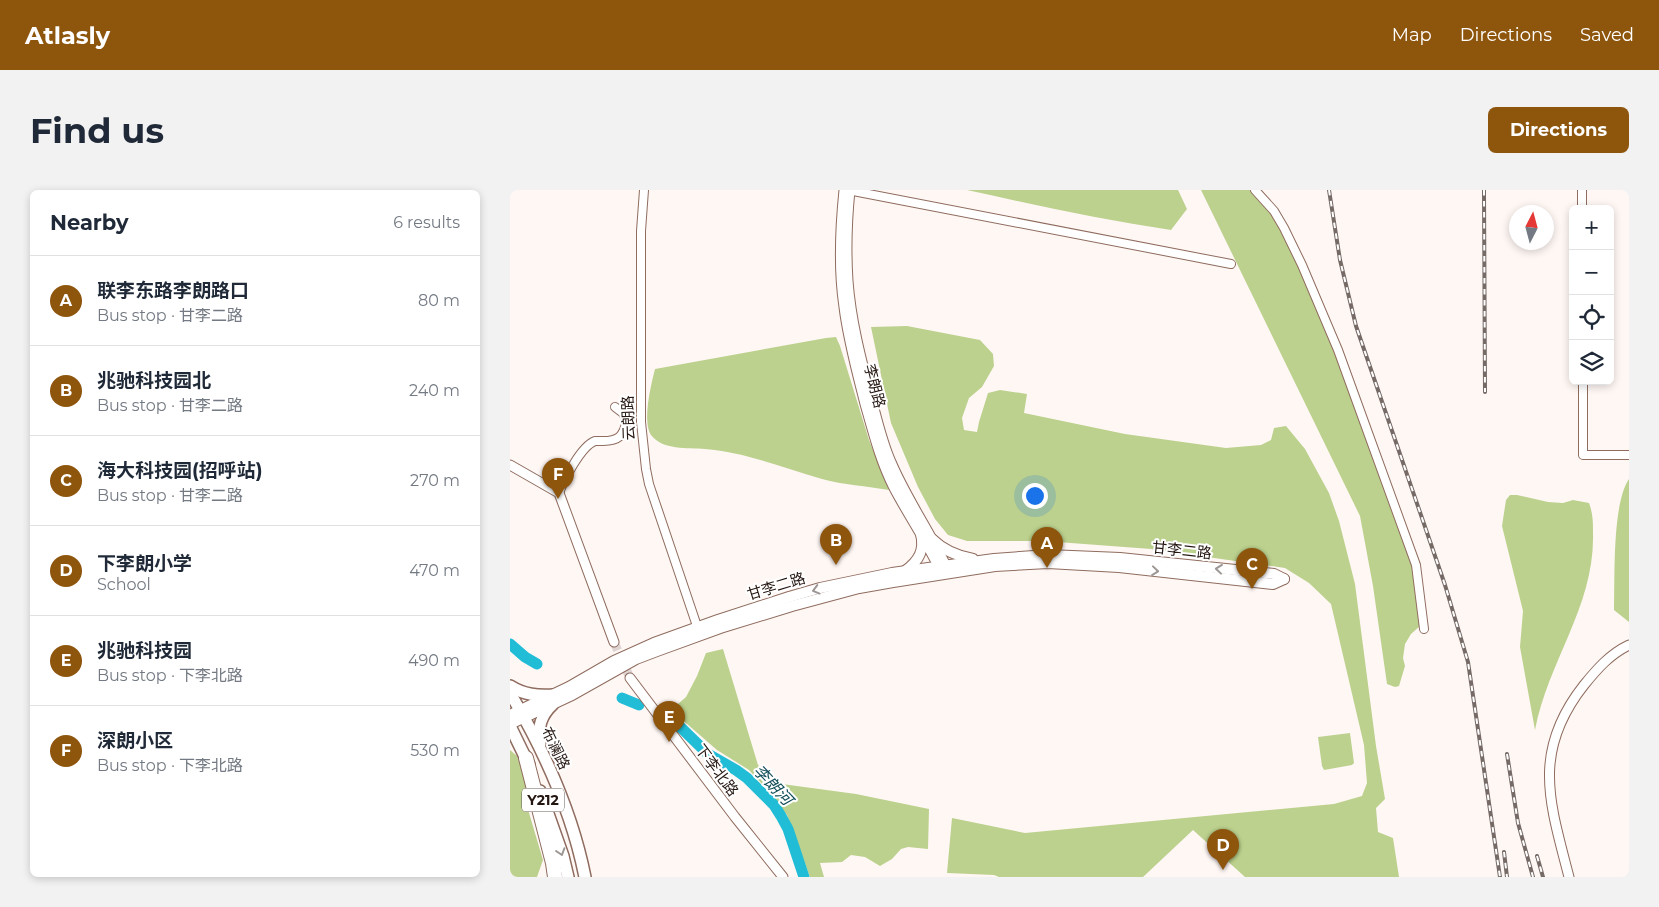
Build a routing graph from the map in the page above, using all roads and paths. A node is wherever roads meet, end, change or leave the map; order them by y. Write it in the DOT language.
graph roads {
  1 [pos="644,190"];
  2 [pos="844,190"];
  3 [pos="850,190"];
  4 [pos="1255,190"];
  5 [pos="1582,190"];
  6 [pos="1582,205"];
  7 [pos="1231,264"];
  8 [pos="1583,385"];
  9 [pos="615,407"];
  10 [pos="1629,454"];
  11 [pos="510,465"];
  12 [pos="559,493"];
  13 [pos="921,534"];
  14 [pos="932,539"];
  15 [pos="984,560"];
  16 [pos="943,569"];
  17 [pos="905,571"];
  18 [pos="1424,629"];
  19 [pos="699,632"];
  20 [pos="614,642"];
  21 [pos="1629,645"];
  22 [pos="630,678"];
  23 [pos="510,686"];
  24 [pos="510,693"];
  25 [pos="554,699"];
  26 [pos="518,714"];
  27 [pos="510,725"];
  28 [pos="510,746"];
  29 [pos="541,750"];
  30 [pos="526,758"];
  31 [pos="555,877"];
  32 [pos="568,877"];
  33 [pos="585,877"];
  34 [pos="782,877"];
  35 [pos="1569,877"];
  1 -- 19 [label="street, 云朗路"];
  2 -- 13 [label="street, 李朗路"];
  3 -- 7 [label="street"];
  3 -- 14 [label="street, 李朗路"];
  4 -- 18 [label="street"];
  5 -- 6 [label="street"];
  8 -- 10 [label="street"];
  9 -- 12 [label="street"];
  11 -- 12 [label="street"];
  12 -- 20 [label="street"];
  13 -- 16 [label="street, 李朗路"];
  13 -- 17 [label="main road"];
  14 -- 15 [label="main road"];
  14 -- 16 [label="street, 李朗路"];
  15 -- 16 [label="main road, 甘李二路"];
  16 -- 15 [label="main road, 甘李二路, one-way"];
  16 -- 17 [label="main road, 甘李二路"];
  16 -- 19 [label="main road, 甘李二路"];
  17 -- 19 [label="main road, 甘李二路, one-way"];
  19 -- 25 [label="main road, 甘李二路"];
  21 -- 35 [label="street"];
  22 -- 34 [label="street, 下李北路"];
  23 -- 25 [label="main road"];
  24 -- 26 [label="main road, 布澜路 / Y212"];
  25 -- 26 [label="main road, 甘李二路"];
  25 -- 29 [label="main road"];
  26 -- 27 [label="main road, 甘李二路"];
  26 -- 29 [label="main road, 布澜路 / Y212"];
  27 -- 30 [label="main road, 布澜路 / Y212"];
  28 -- 30 [label="main road"];
  29 -- 33 [label="main road, 布澜路 / Y212"];
  30 -- 31 [label="highway"];
  30 -- 32 [label="main road, 布澜路 / Y212, one-way"];
}
